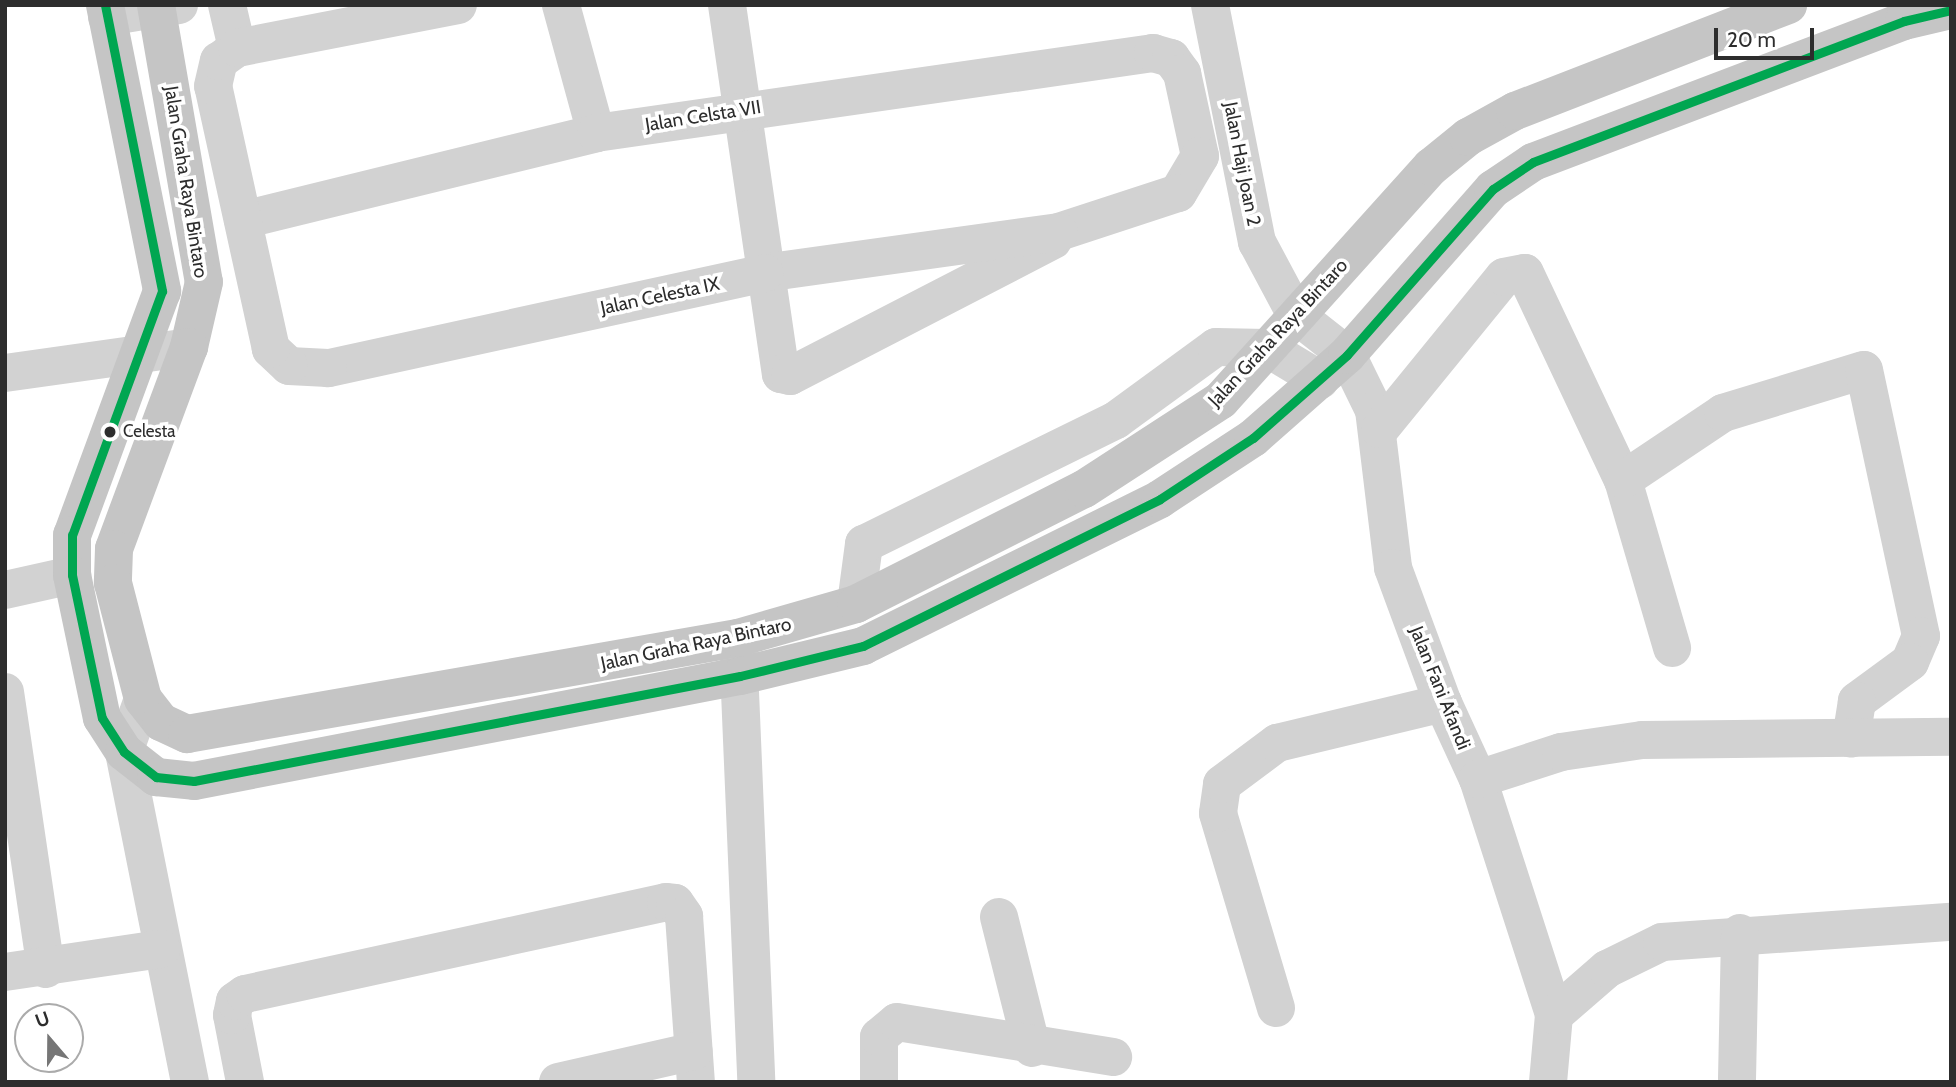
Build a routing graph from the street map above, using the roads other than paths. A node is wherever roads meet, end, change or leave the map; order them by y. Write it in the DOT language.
graph roads {
  1 [pos="227,5"];
  2 [pos="458,5"];
  3 [pos="561,5"];
  4 [pos="727,5"];
  5 [pos="1210,5"];
  6 [pos="1787,5"];
  7 [pos="164,6"];
  8 [pos="1951,10"];
  9 [pos="106,11"];
  10 [pos="324,20"];
  11 [pos="237,48"];
  12 [pos="741,109"];
  13 [pos="596,133"];
  14 [pos="1189,180"];
  15 [pos="243,220"];
  16 [pos="1059,232"];
  17 [pos="765,274"];
  18 [pos="1296,315"];
  19 [pos="189,347"];
  20 [pos="1267,348"];
  21 [pos="142,354"];
  22 [pos="1333,368"];
  23 [pos="5,373"];
  24 [pos="1380,429"];
  25 [pos="1623,480"];
  26 [pos="72,575"];
  27 [pos="5,590"];
  28 [pos="856,604"];
  29 [pos="738,638"];
  30 [pos="1672,649"];
  31 [pos="740,676"];
  32 [pos="5,692"];
  33 [pos="143,699"];
  34 [pos="1443,703"];
  35 [pos="1951,737"];
  36 [pos="1852,738"];
  37 [pos="124,752"];
  38 [pos="1478,779"];
  39 [pos="999,917"];
  40 [pos="1951,922"];
  41 [pos="1740,933"];
  42 [pos="161,949"];
  43 [pos="46,969"];
  44 [pos="5,972"];
  45 [pos="1276,1008"];
  46 [pos="1554,1015"];
  47 [pos="1032,1048"];
  48 [pos="1113,1057"];
  49 [pos="695,1066"];
  50 [pos="1737,1079"];
  51 [pos="190,1082"];
  52 [pos="246,1082"];
  53 [pos="558,1082"];
  54 [pos="756,1082"];
  55 [pos="879,1082"];
  56 [pos="1548,1082"];
  1 -- 11 [label="street"];
  2 -- 10 [label="street"];
  3 -- 13 [label="street"];
  4 -- 12 [label="street"];
  5 -- 18 [label="street, Jalan Haji Joan 2"];
  6 -- 18 [label="main road, Jalan Graha Raya Bintaro"];
  7 -- 9 [label="street"];
  7 -- 19 [label="main road, Jalan Graha Raya Bintaro"];
  8 -- 22 [label="main road, Jalan Graha Raya Bintaro"];
  9 -- 21 [label="main road, Jalan Graha Raya Bintaro"];
  10 -- 11 [label="street"];
  11 -- 15 [label="street"];
  12 -- 13 [label="street, Jalan Celsta VII"];
  12 -- 14 [label="street, Jalan Celsta VII"];
  12 -- 17 [label="street"];
  13 -- 15 [label="street, Jalan Celsta VII"];
  14 -- 16 [label="street, Jalan Celesta IX"];
  15 -- 17 [label="street, Jalan Celesta IX"];
  16 -- 17 [label="street, Jalan Celesta IX"];
  16 -- 17 [label="street, Jalan Celesta IX"];
  18 -- 20 [label="main road, Jalan Graha Raya Bintaro"];
  18 -- 22 [label="street, Jalan Fani Afandi"];
  19 -- 21 [label="street"];
  19 -- 33 [label="main road, Jalan Graha Raya Bintaro"];
  20 -- 22 [label="street"];
  20 -- 28 [label="main road, Jalan Graha Raya Bintaro"];
  20 -- 28 [label="street"];
  21 -- 23 [label="street"];
  21 -- 26 [label="main road, Jalan Graha Raya Bintaro"];
  22 -- 24 [label="street, Jalan Fani Afandi"];
  22 -- 31 [label="main road, Jalan Graha Raya Bintaro"];
  24 -- 25 [label="street"];
  24 -- 34 [label="street, Jalan Fani Afandi"];
  25 -- 30 [label="street"];
  25 -- 36 [label="street"];
  26 -- 27 [label="street"];
  26 -- 37 [label="main road, Jalan Graha Raya Bintaro"];
  28 -- 29 [label="main road, Jalan Graha Raya Bintaro"];
  29 -- 31 [label="street"];
  29 -- 33 [label="main road, Jalan Graha Raya Bintaro"];
  31 -- 37 [label="main road, Jalan Graha Raya Bintaro"];
  31 -- 54 [label="street"];
  32 -- 43 [label="street"];
  33 -- 37 [label="street"];
  34 -- 38 [label="street, Jalan Fani Afandi"];
  34 -- 45 [label="street"];
  35 -- 36 [label="street"];
  36 -- 38 [label="street"];
  37 -- 42 [label="street"];
  38 -- 46 [label="street, Jalan Fani Afandi"];
  39 -- 47 [label="street"];
  40 -- 41 [label="street"];
  41 -- 46 [label="street"];
  41 -- 50 [label="street"];
  42 -- 43 [label="street"];
  42 -- 51 [label="street"];
  43 -- 44 [label="street"];
  46 -- 56 [label="street, Jalan Fani Afandi"];
  47 -- 48 [label="street"];
  47 -- 55 [label="street"];
  49 -- 52 [label="street"];
  49 -- 53 [label="street"];
}
